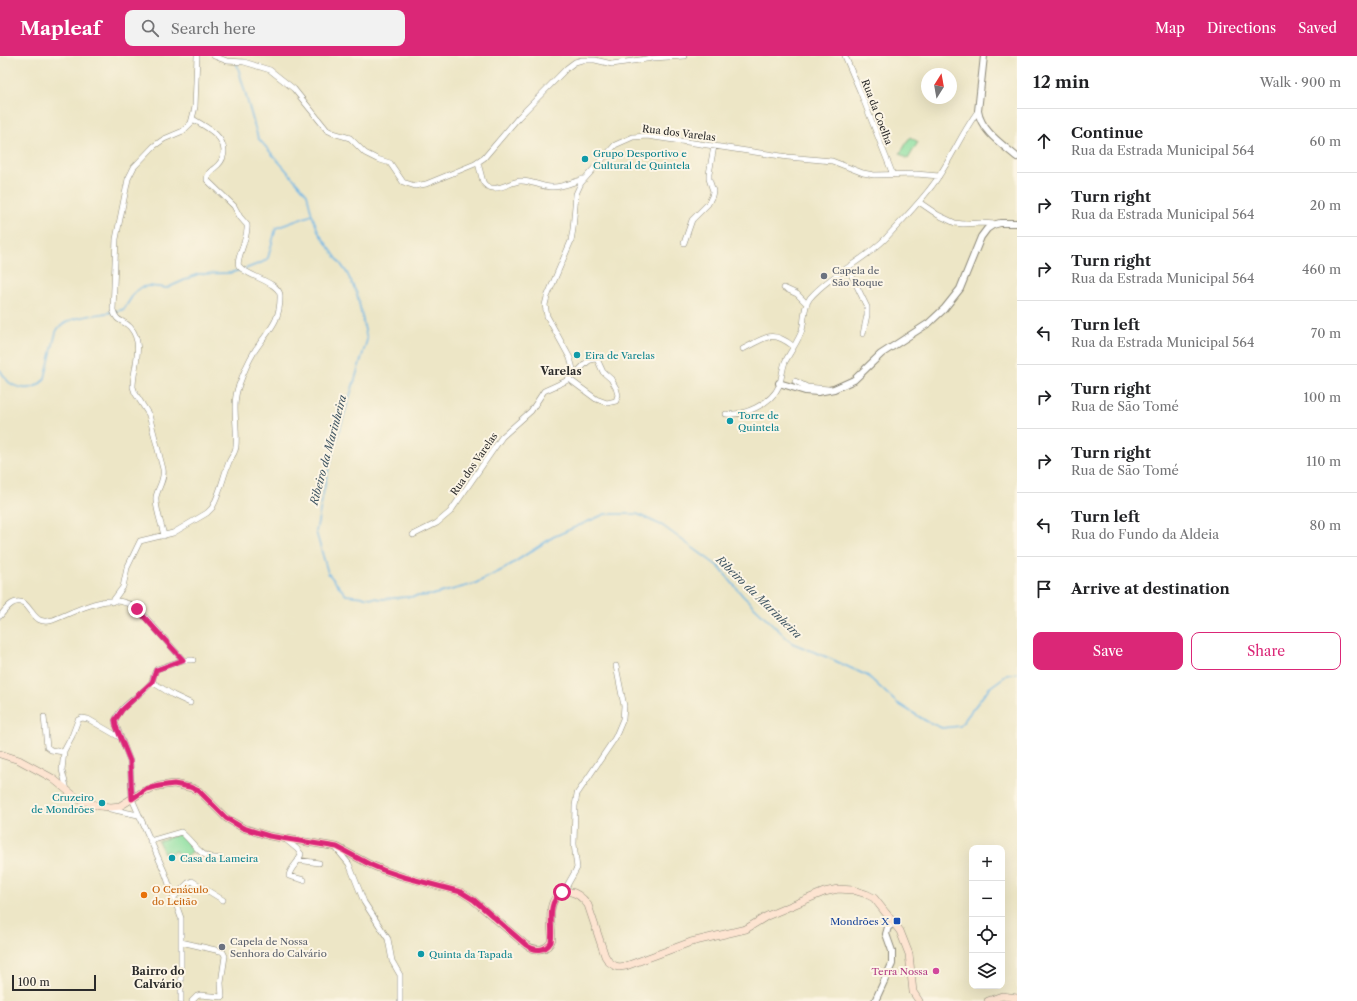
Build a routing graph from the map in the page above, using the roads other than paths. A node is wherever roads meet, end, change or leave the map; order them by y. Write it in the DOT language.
graph roads {
  1 [pos="197,56"];
  2 [pos="214,56"];
  3 [pos="684,56"];
  4 [pos="844,56"];
  5 [pos="984,56"];
  6 [pos="978,111"];
  7 [pos="193,119"];
  8 [pos="714,146"];
  9 [pos="1017,158"];
  10 [pos="478,163"];
  11 [pos="893,175"];
  12 [pos="939,176"];
  13 [pos="584,179"];
  14 [pos="919,202"];
  15 [pos="1017,223"];
  16 [pos="997,224"];
  17 [pos="684,243"];
  18 [pos="848,268"];
  19 [pos="784,288"];
  20 [pos="807,304"];
  21 [pos="863,334"];
  22 [pos="794,346"];
  23 [pos="743,349"];
  24 [pos="573,371"];
  25 [pos="569,379"];
  26 [pos="795,381"];
  27 [pos="779,383"];
  28 [pos="838,388"];
  29 [pos="726,414"];
  30 [pos="413,535"];
  31 [pos="164,536"];
  32 [pos="112,602"];
  33 [pos="0,616"];
  34 [pos="183,660"];
  35 [pos="193,660"];
  36 [pos="616,666"];
  37 [pos="152,682"];
  38 [pos="190,703"];
  39 [pos="44,717"];
  40 [pos="121,738"];
  41 [pos="63,752"];
  42 [pos="0,754"];
  43 [pos="68,791"];
  44 [pos="132,799"];
  45 [pos="99,806"];
  46 [pos="138,815"];
  47 [pos="282,838"];
  48 [pos="150,841"];
  49 [pos="335,846"];
  50 [pos="300,852"];
  51 [pos="221,858"];
  52 [pos="298,860"];
  53 [pos="310,862"];
  54 [pos="319,863"];
  55 [pos="304,880"];
  56 [pos="565,891"];
  57 [pos="174,897"];
  58 [pos="223,900"];
  59 [pos="895,923"];
  60 [pos="181,942"];
  61 [pos="1017,998"];
  62 [pos="181,1001"];
  63 [pos="192,1001"];
  64 [pos="400,1001"];
  65 [pos="875,1001"];
  66 [pos="919,1001"];
  67 [pos="988,1001"];
  1 -- 7 [label="street"];
  2 -- 10 [label="street"];
  3 -- 10 [label="street"];
  4 -- 11 [label="street, Rua da Coelha"];
  5 -- 6 [label="street"];
  6 -- 9 [label="street"];
  6 -- 12 [label="street"];
  7 -- 31 [label="street"];
  7 -- 31 [label="street"];
  8 -- 11 [label="street, Rua dos Varelas"];
  8 -- 13 [label="street, Rua dos Varelas"];
  8 -- 17 [label="street"];
  10 -- 13 [label="street"];
  11 -- 12 [label="street, Rua dos Varelas"];
  12 -- 14 [label="street"];
  13 -- 24 [label="street, Rua dos Varelas"];
  14 -- 16 [label="street"];
  14 -- 18 [label="street"];
  15 -- 16 [label="street"];
  16 -- 28 [label="street"];
  18 -- 20 [label="street"];
  18 -- 21 [label="street"];
  19 -- 20 [label="street"];
  20 -- 22 [label="street"];
  22 -- 23 [label="street"];
  22 -- 27 [label="street"];
  24 -- 25 [label="street"];
  24 -- 25 [label="street"];
  25 -- 30 [label="street, Rua dos Varelas"];
  26 -- 28 [label="street"];
  27 -- 28 [label="street"];
  27 -- 29 [label="street"];
  31 -- 32 [label="street"];
  32 -- 33 [label="street"];
  32 -- 34 [label="street"];
  34 -- 35 [label="street"];
  34 -- 37 [label="street"];
  36 -- 56 [label="street"];
  37 -- 38 [label="street"];
  37 -- 40 [label="street"];
  39 -- 41 [label="street"];
  40 -- 41 [label="street"];
  40 -- 44 [label="street"];
  41 -- 43 [label="street"];
  42 -- 43 [label="main road"];
  43 -- 45 [label="main road"];
  44 -- 45 [label="main road"];
  44 -- 46 [label="street"];
  44 -- 47 [label="main road"];
  45 -- 46 [label="street"];
  46 -- 48 [label="street"];
  47 -- 49 [label="main road"];
  47 -- 50 [label="street"];
  48 -- 51 [label="street"];
  48 -- 57 [label="street"];
  49 -- 56 [label="main road"];
  49 -- 64 [label="street"];
  50 -- 52 [label="street"];
  50 -- 53 [label="street"];
  52 -- 53 [label="street"];
  52 -- 55 [label="street"];
  53 -- 54 [label="street"];
  56 -- 59 [label="main road"];
  57 -- 58 [label="street"];
  57 -- 60 [label="street"];
  59 -- 65 [label="street"];
  59 -- 66 [label="main road"];
  60 -- 62 [label="street"];
  60 -- 63 [label="street"];
  61 -- 67 [label="main road"];
}
